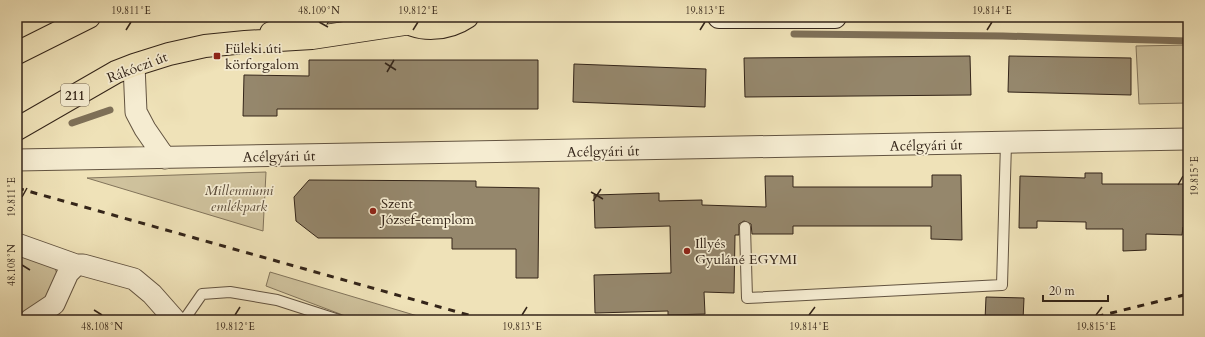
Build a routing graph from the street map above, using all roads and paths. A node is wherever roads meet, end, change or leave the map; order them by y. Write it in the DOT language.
graph roads {
  1 [pos="318,17"];
  2 [pos="467,17"];
  3 [pos="719,17"];
  4 [pos="835,17"];
  5 [pos="86,18"];
  6 [pos="405,20"];
  7 [pos="245,42"];
  8 [pos="17,53"];
  9 [pos="134,65"];
  10 [pos="17,129"];
  11 [pos="1188,139"];
  12 [pos="1006,143"];
  13 [pos="166,158"];
  14 [pos="17,160"];
  15 [pos="745,227"];
  16 [pos="17,244"];
  17 [pos="76,265"];
  18 [pos="30,320"];
  19 [pos="175,320"];
  20 [pos="184,320"];
  21 [pos="339,320"];
  1 -- 7 [label="main road, 211"];
  2 -- 6 [label="main road, 211"];
  3 -- 4 [label="main road"];
  5 -- 8 [label="main road"];
  6 -- 7 [label="main road, 211"];
  7 -- 9 [label="main road, Rákóczi út / 211"];
  9 -- 10 [label="main road, Rákóczi út / 211"];
  9 -- 13 [label="street"];
  11 -- 12 [label="street, Acélgyári út"];
  12 -- 13 [label="street, Acélgyári út"];
  12 -- 15 [label="lane"];
  13 -- 14 [label="street, Acélgyári út"];
  16 -- 17 [label="street"];
  17 -- 18 [label="street"];
  17 -- 19 [label="street"];
  20 -- 21 [label="lane"];
}
